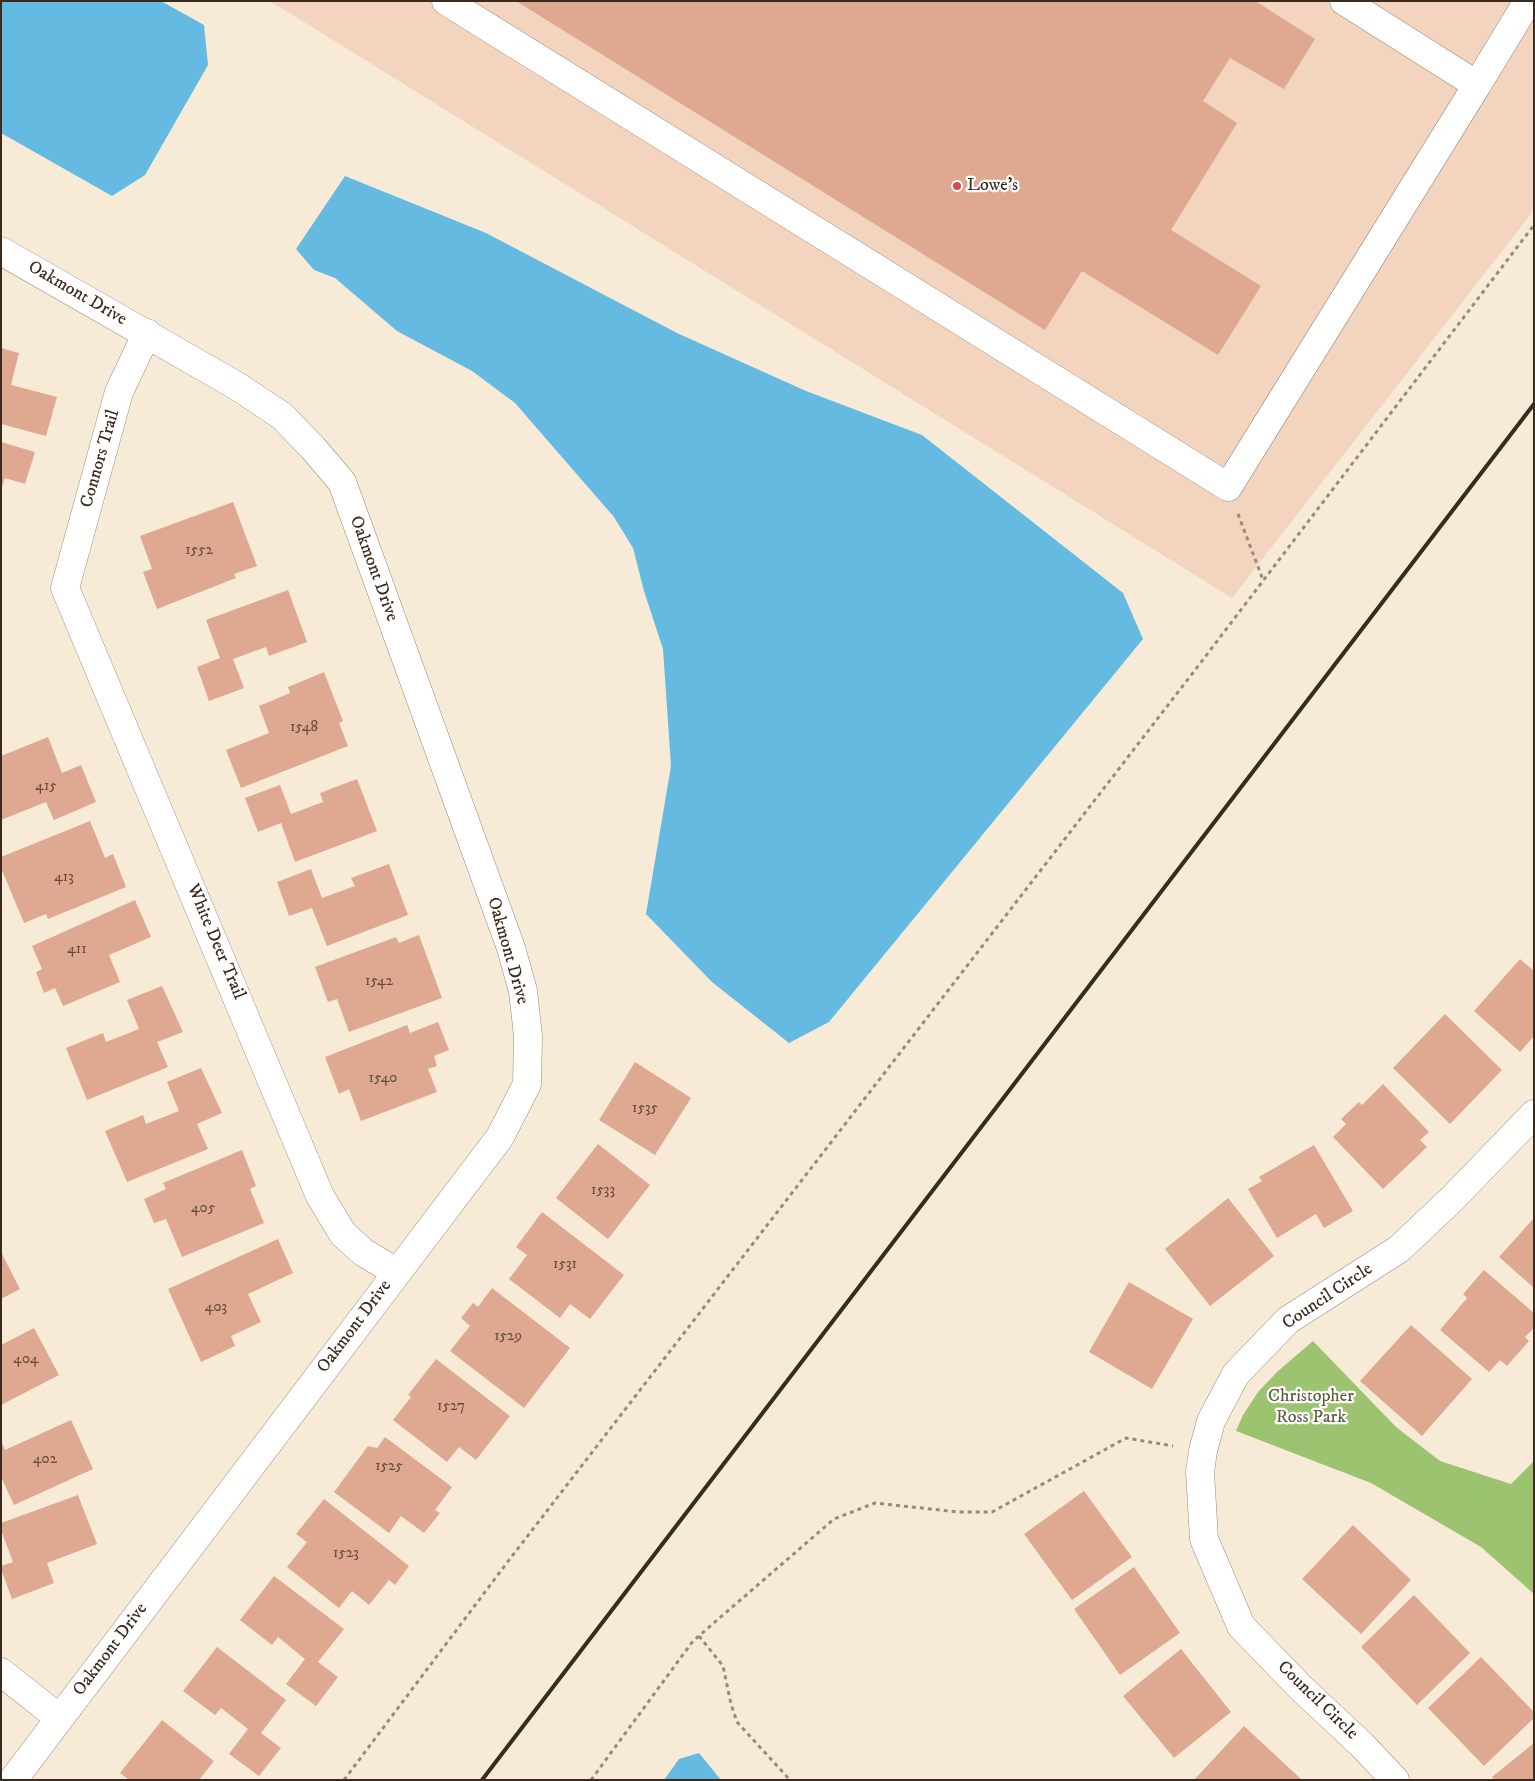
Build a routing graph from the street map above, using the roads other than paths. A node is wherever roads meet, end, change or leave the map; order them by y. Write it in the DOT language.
graph roads {
  1 [pos="446,1"];
  2 [pos="1344,1"];
  3 [pos="1528,1"];
  4 [pos="1477,85"];
  5 [pos="1,251"];
  6 [pos="147,333"];
  7 [pos="65,588"];
  8 [pos="1534,1114"];
  9 [pos="396,1272"];
  10 [pos="1,1672"];
  11 [pos="59,1718"];
  12 [pos="13,1780"];
  13 [pos="1395,1780"];
  1 -- 4 [label="street"];
  2 -- 4 [label="street"];
  3 -- 4 [label="street"];
  5 -- 6 [label="street, Oakmont Drive"];
  6 -- 7 [label="street, Connors Trail"];
  6 -- 9 [label="street, Oakmont Drive"];
  7 -- 9 [label="street, White Deer Trail"];
  8 -- 13 [label="street, Council Circle"];
  9 -- 11 [label="street, Oakmont Drive"];
  10 -- 11 [label="street"];
  11 -- 12 [label="street, Oakmont Drive"];
}
